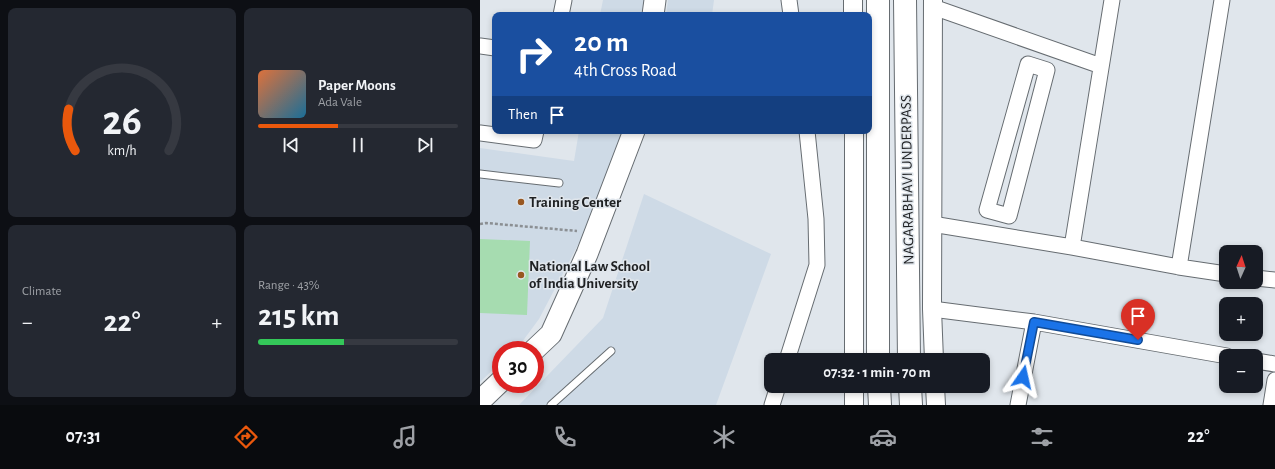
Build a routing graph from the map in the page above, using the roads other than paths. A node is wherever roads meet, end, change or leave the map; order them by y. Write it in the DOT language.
graph roads {
  1 [pos="564,0"];
  2 [pos="655,0"];
  3 [pos="789,0"];
  4 [pos="853,0"];
  5 [pos="878,0"];
  6 [pos="905,0"];
  7 [pos="1112,0"];
  8 [pos="1222,0"];
  9 [pos="933,3"];
  10 [pos="562,12"];
  11 [pos="653,12"];
  12 [pos="791,12"];
  13 [pos="853,12"];
  14 [pos="480,46"];
  15 [pos="1046,46"];
  16 [pos="492,48"];
  17 [pos="1101,66"];
  18 [pos="1038,67"];
  19 [pos="480,132"];
  20 [pos="492,134"];
  21 [pos="494,134"];
  22 [pos="535,134"];
  23 [pos="633,134"];
  24 [pos="807,134"];
  25 [pos="854,134"];
  26 [pos="480,174"];
  27 [pos="559,183"];
  28 [pos="932,224"];
  29 [pos="1072,247"];
  30 [pos="1179,267"];
  31 [pos="1219,273"];
  32 [pos="1263,279"];
  33 [pos="1275,280"];
  34 [pos="932,309"];
  35 [pos="1034,322"];
  36 [pos="544,341"];
  37 [pos="610,351"];
  38 [pos="789,353"];
  39 [pos="854,353"];
  40 [pos="878,353"];
  41 [pos="909,353"];
  42 [pos="934,353"];
  43 [pos="1219,355"];
  44 [pos="1263,362"];
  45 [pos="1275,364"];
  46 [pos="1275,380"];
  47 [pos="492,390"];
  48 [pos="776,393"];
  49 [pos="854,393"];
  50 [pos="879,393"];
  51 [pos="911,393"];
  52 [pos="935,393"];
  53 [pos="480,401"];
  54 [pos="551,405"];
  55 [pos="772,405"];
  56 [pos="854,405"];
  57 [pos="880,405"];
  58 [pos="912,405"];
  59 [pos="936,405"];
  60 [pos="1018,405"];
  61 [pos="1271,405"];
  1 -- 10 [label="street"];
  2 -- 11 [label="main road"];
  3 -- 12 [label="street"];
  4 -- 13 [label="street"];
  5 -- 40 [label="highway, NAGARABHAVI UNDERPASS"];
  6 -- 41 [label="highway, NAGARABHAVI UNDERPASS"];
  7 -- 17 [label="street"];
  8 -- 30 [label="street"];
  9 -- 15 [label="street"];
  9 -- 28 [label="street"];
  14 -- 16 [label="street"];
  15 -- 17 [label="street"];
  15 -- 18 [label="street"];
  17 -- 29 [label="street"];
  18 -- 18 [label="street"];
  19 -- 20 [label="street"];
  21 -- 22 [label="street"];
  23 -- 36 [label="main road"];
  24 -- 38 [label="street"];
  25 -- 39 [label="street"];
  26 -- 27 [label="lane"];
  28 -- 29 [label="street"];
  28 -- 34 [label="street"];
  29 -- 30 [label="street"];
  30 -- 31 [label="street"];
  32 -- 33 [label="street"];
  34 -- 35 [label="street"];
  34 -- 42 [label="street"];
  35 -- 43 [label="street"];
  35 -- 60 [label="street"];
  37 -- 54 [label="lane"];
  44 -- 45 [label="street"];
  46 -- 61 [label="street"];
  47 -- 53 [label="main road"];
  48 -- 55 [label="street"];
  49 -- 56 [label="street"];
  50 -- 57 [label="highway"];
  51 -- 58 [label="highway"];
  52 -- 59 [label="street"];
}
